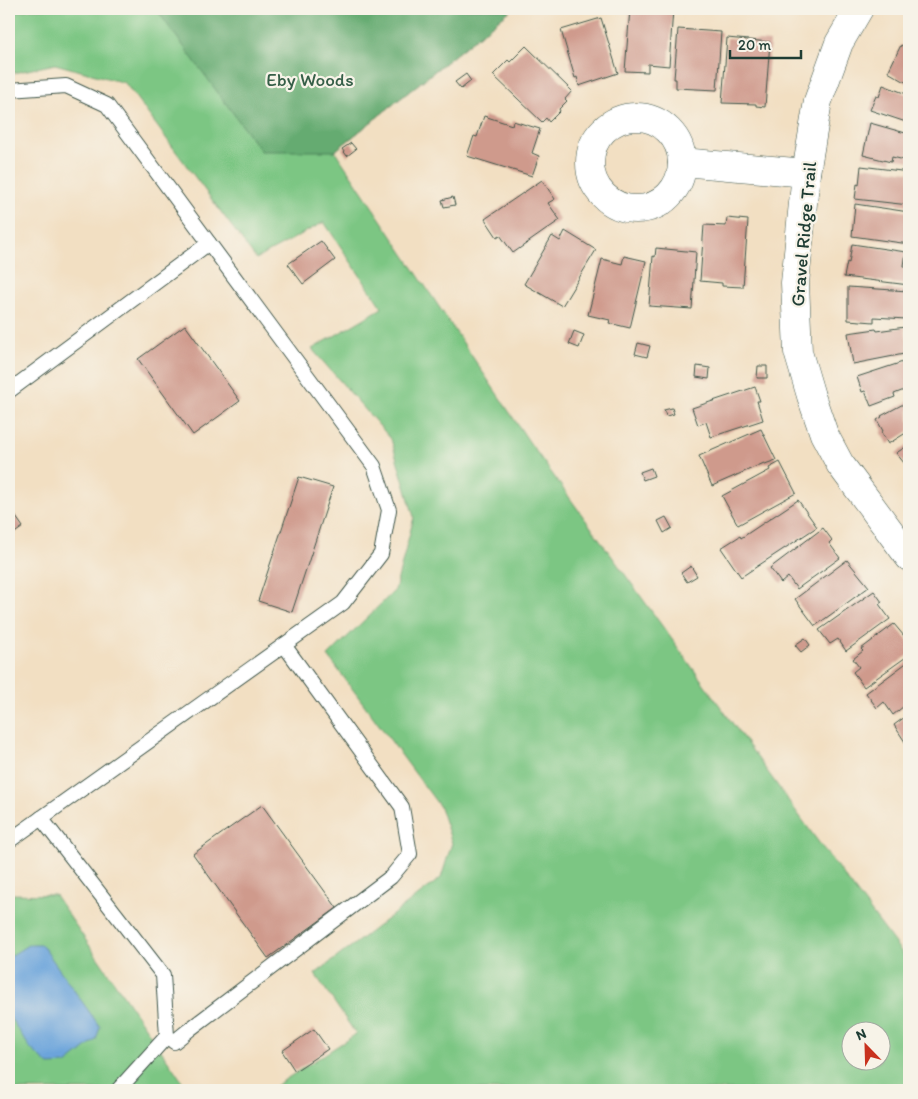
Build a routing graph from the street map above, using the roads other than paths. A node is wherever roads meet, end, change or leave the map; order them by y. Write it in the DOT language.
graph roads {
  1 [pos="859,9"];
  2 [pos="9,90"];
  3 [pos="682,162"];
  4 [pos="806,173"];
  5 [pos="209,243"];
  6 [pos="9,391"];
  7 [pos="909,557"];
  8 [pos="284,645"];
  9 [pos="41,818"];
  10 [pos="9,841"];
  11 [pos="167,1036"];
  12 [pos="118,1090"];
  1 -- 4 [label="street, Gravel Ridge Trail"];
  2 -- 5 [label="lane"];
  3 -- 4 [label="street"];
  4 -- 7 [label="street, Gravel Ridge Trail"];
  5 -- 6 [label="lane"];
  5 -- 8 [label="lane"];
  8 -- 9 [label="lane"];
  8 -- 11 [label="lane"];
  9 -- 10 [label="lane"];
  9 -- 11 [label="lane"];
  11 -- 12 [label="lane"];
}
